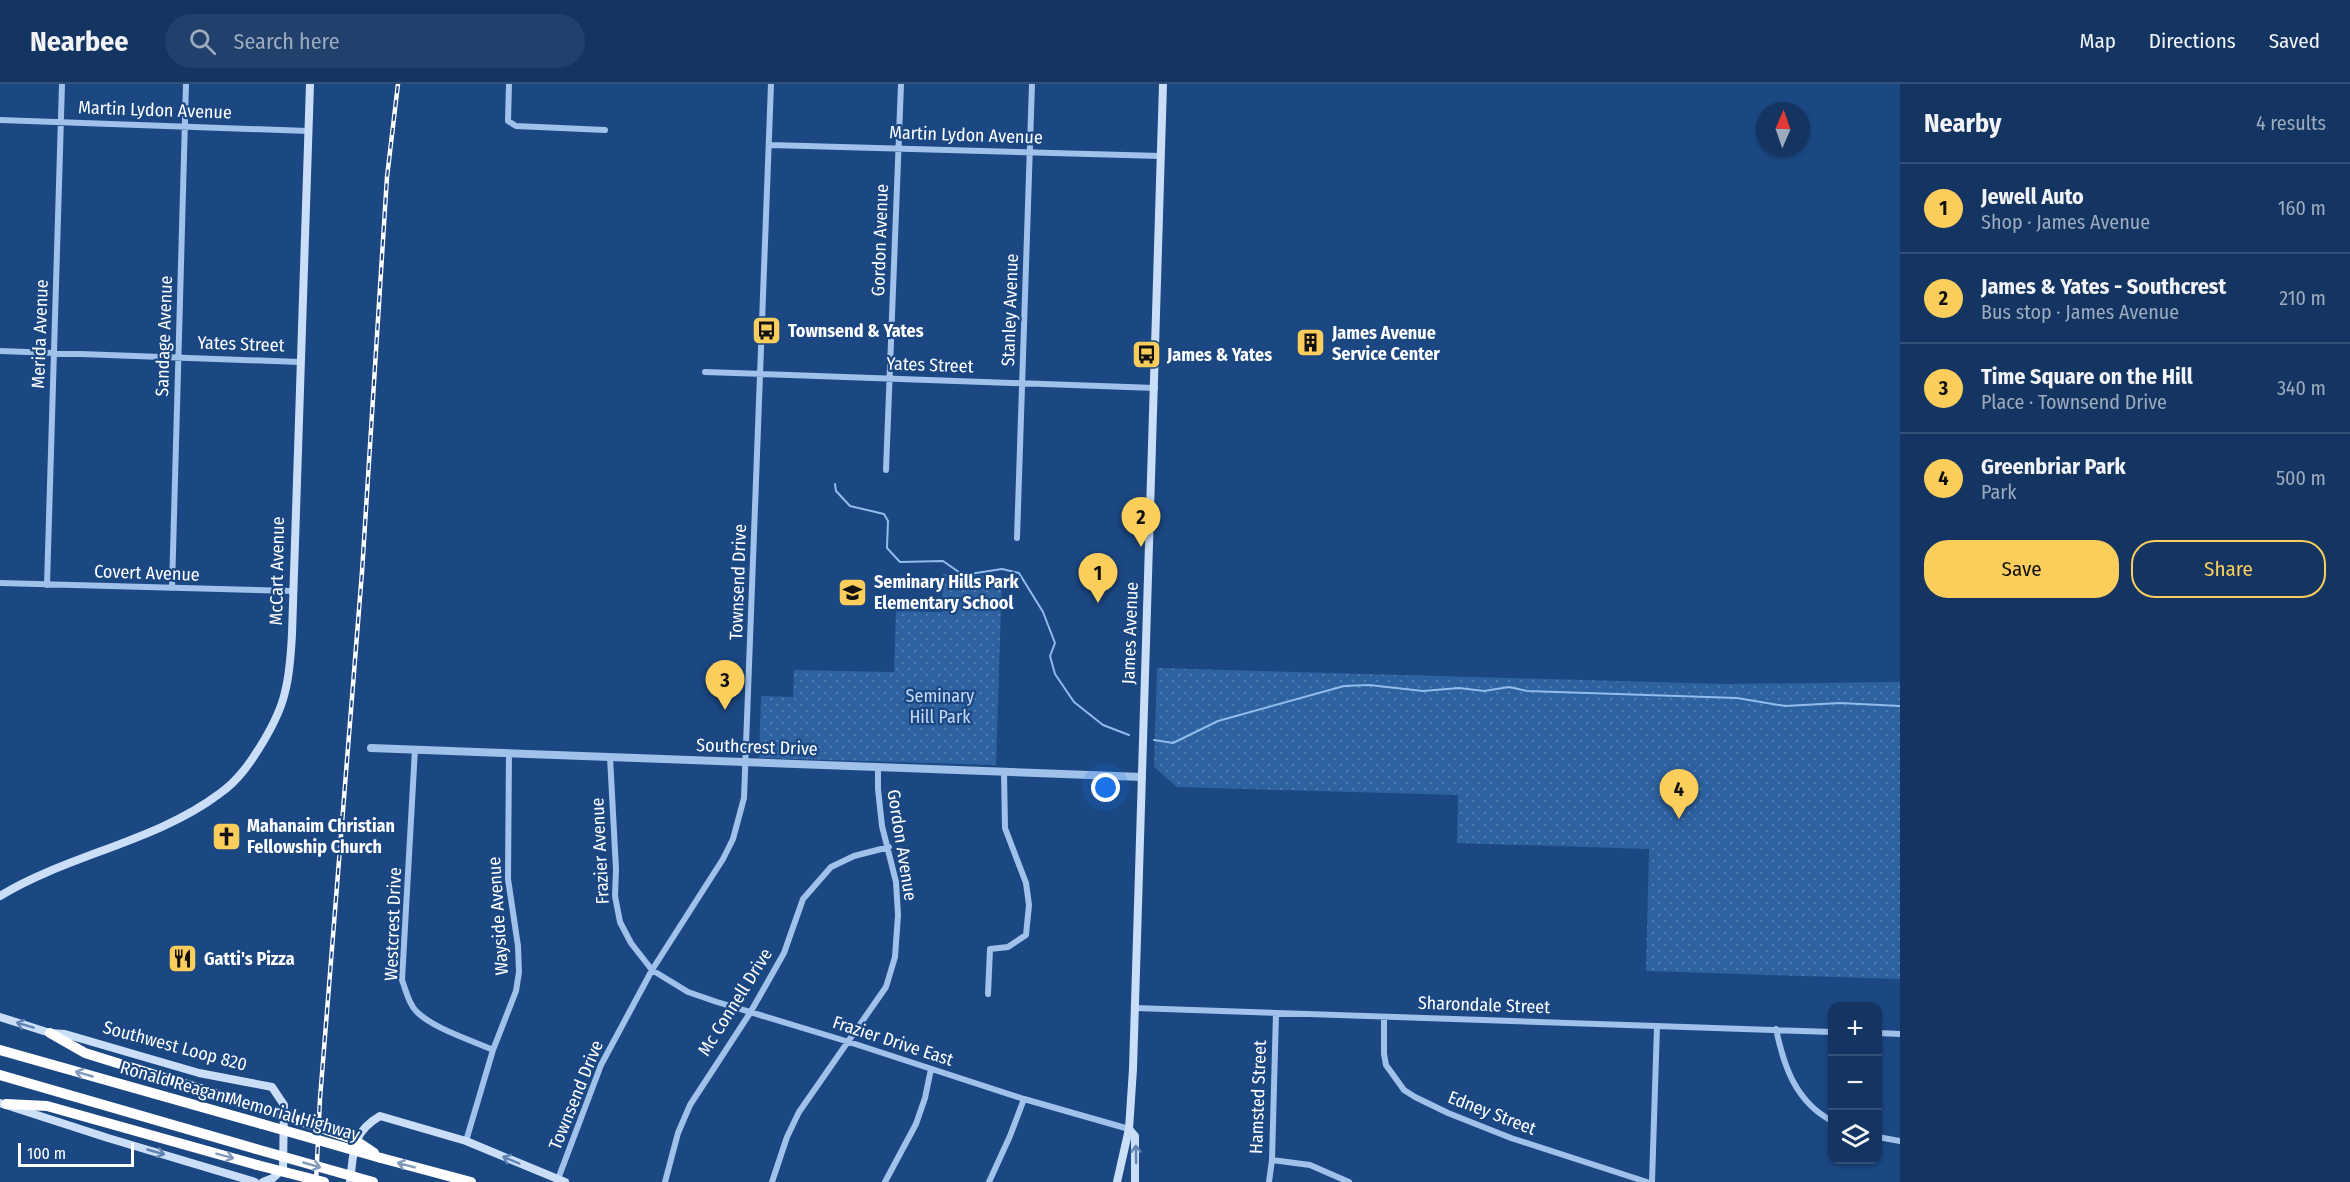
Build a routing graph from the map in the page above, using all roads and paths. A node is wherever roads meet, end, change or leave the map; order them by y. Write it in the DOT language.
graph roads {
  1 [pos="62,84"];
  2 [pos="186,84"];
  3 [pos="310,84"];
  4 [pos="509,84"];
  5 [pos="771,84"];
  6 [pos="901,84"];
  7 [pos="1032,84"];
  8 [pos="1163,84"];
  9 [pos="0,120"];
  10 [pos="61,122"];
  11 [pos="185,125"];
  12 [pos="605,130"];
  13 [pos="308,131"];
  14 [pos="770,145"];
  15 [pos="898,147"];
  16 [pos="1030,153"];
  17 [pos="1161,156"];
  18 [pos="0,351"];
  19 [pos="54,353"];
  20 [pos="178,357"];
  21 [pos="300,362"];
  22 [pos="705,372"];
  23 [pos="759,374"];
  24 [pos="890,379"];
  25 [pos="1022,383"];
  26 [pos="1155,388"];
  27 [pos="886,470"];
  28 [pos="1017,538"];
  29 [pos="0,583"];
  30 [pos="47,585"];
  31 [pos="172,588"];
  32 [pos="293,591"];
  33 [pos="371,748"];
  34 [pos="415,749"];
  35 [pos="509,753"];
  36 [pos="610,757"];
  37 [pos="747,762"];
  38 [pos="878,767"];
  39 [pos="1004,772"];
  40 [pos="1142,777"];
  41 [pos="889,847"];
  42 [pos="0,896"];
  43 [pos="652,970"];
  44 [pos="988,994"];
  45 [pos="1135,1008"];
  46 [pos="750,1012"];
  47 [pos="1276,1013"];
  48 [pos="0,1017"];
  49 [pos="1384,1017"];
  50 [pos="1657,1026"];
  51 [pos="1776,1029"];
  52 [pos="1828,1032"];
  53 [pos="50,1033"];
  54 [pos="1882,1033"];
  55 [pos="1900,1034"];
  56 [pos="849,1042"];
  57 [pos="0,1050"];
  58 [pos="493,1050"];
  59 [pos="931,1069"];
  60 [pos="0,1075"];
  61 [pos="1024,1099"];
  62 [pos="2,1104"];
  63 [pos="1828,1118"];
  64 [pos="1129,1129"];
  65 [pos="1882,1138"];
  66 [pos="466,1141"];
  67 [pos="1900,1142"];
  68 [pos="381,1158"];
  69 [pos="1272,1160"];
  70 [pos="562,1181"];
  71 [pos="255,1182"];
  72 [pos="264,1182"];
  73 [pos="324,1182"];
  74 [pos="350,1182"];
  75 [pos="373,1182"];
  76 [pos="471,1182"];
  77 [pos="665,1182"];
  78 [pos="772,1182"];
  79 [pos="885,1182"];
  80 [pos="989,1182"];
  81 [pos="1117,1182"];
  82 [pos="1135,1182"];
  83 [pos="1269,1182"];
  84 [pos="1349,1182"];
  85 [pos="1647,1182"];
  86 [pos="1652,1182"];
  1 -- 10 [label="street, Merida Avenue"];
  2 -- 11 [label="street, Sandage Avenue"];
  3 -- 13 [label="main road, McCart Avenue"];
  4 -- 12 [label="street"];
  5 -- 14 [label="street, Townsend Drive"];
  6 -- 15 [label="street, Gordon Avenue"];
  7 -- 16 [label="street, Stanley Avenue"];
  8 -- 17 [label="main road, James Avenue"];
  9 -- 10 [label="street, Martin Lydon Avenue"];
  10 -- 11 [label="street, Martin Lydon Avenue"];
  10 -- 19 [label="street, Merida Avenue"];
  11 -- 13 [label="street, Martin Lydon Avenue"];
  11 -- 20 [label="street, Sandage Avenue"];
  13 -- 21 [label="main road, McCart Avenue"];
  14 -- 15 [label="street, Martin Lydon Avenue"];
  14 -- 23 [label="street, Townsend Drive"];
  15 -- 16 [label="street, Martin Lydon Avenue"];
  15 -- 24 [label="street, Gordon Avenue"];
  16 -- 17 [label="street, Martin Lydon Avenue"];
  16 -- 25 [label="street, Stanley Avenue"];
  17 -- 26 [label="main road, James Avenue"];
  18 -- 19 [label="street, Yates Street"];
  19 -- 20 [label="street, Yates Street"];
  19 -- 30 [label="street, Merida Avenue"];
  20 -- 21 [label="street, Yates Street"];
  20 -- 31 [label="street, Sandage Avenue"];
  21 -- 32 [label="main road, McCart Avenue"];
  22 -- 23 [label="street, Yates Street"];
  23 -- 24 [label="street, Yates Street"];
  23 -- 37 [label="street, Townsend Drive"];
  24 -- 25 [label="street, Yates Street"];
  24 -- 27 [label="street, Gordon Avenue"];
  25 -- 26 [label="street, Yates Street"];
  25 -- 28 [label="street, Stanley Avenue"];
  26 -- 40 [label="main road, James Avenue"];
  29 -- 30 [label="street, Covert Avenue"];
  30 -- 31 [label="street, Covert Avenue"];
  31 -- 32 [label="street, Covert Avenue"];
  32 -- 42 [label="main road, McCart Avenue"];
  33 -- 34 [label="street, Southcrest Drive"];
  34 -- 35 [label="street, Southcrest Drive"];
  34 -- 58 [label="street, Westcrest Drive"];
  35 -- 36 [label="street, Southcrest Drive"];
  35 -- 58 [label="street, Wayside Avenue"];
  36 -- 37 [label="street, Southcrest Drive"];
  36 -- 43 [label="street, Frazier Avenue"];
  37 -- 38 [label="street, Southcrest Drive"];
  37 -- 43 [label="street, Townsend Drive"];
  38 -- 39 [label="street, Southcrest Drive"];
  38 -- 41 [label="street, Gordon Avenue"];
  39 -- 40 [label="street, Southcrest Drive"];
  39 -- 44 [label="street"];
  40 -- 45 [label="main road, James Avenue"];
  41 -- 46 [label="street, Mc Connell Drive"];
  41 -- 56 [label="street, Gordon Avenue"];
  43 -- 46 [label="street, Frazier Drive East"];
  43 -- 70 [label="street, Townsend Drive"];
  45 -- 47 [label="street, Sharondale Street"];
  45 -- 64 [label="main road, James Avenue"];
  46 -- 56 [label="street, Frazier Drive East"];
  46 -- 77 [label="street, Mc Connell Drive"];
  47 -- 49 [label="street, Sharondale Street"];
  47 -- 69 [label="street, Hamsted Street"];
  53 -- 48 [label="main road, Southwest Loop 820, one-way"];
  49 -- 50 [label="street, Sharondale Street"];
  49 -- 85 [label="street, Edney Street"];
  50 -- 51 [label="street, Sharondale Street"];
  50 -- 86 [label="street"];
  51 -- 52 [label="street, Sharondale Street"];
  51 -- 63 [label="street"];
  53 -- 68 [label="highway, bridge"];
  53 -- 72 [label="main road, Southwest Loop 820"];
  54 -- 55 [label="street"];
  56 -- 59 [label="street, Frazier Drive East"];
  56 -- 78 [label="street, Gordon Avenue"];
  68 -- 57 [label="highway, Ronald Reagan Memorial Highway, one-way, bridge"];
  58 -- 66 [label="street, Wayside Avenue"];
  59 -- 61 [label="street, Frazier Drive East"];
  59 -- 79 [label="street"];
  60 -- 75 [label="highway, one-way, bridge"];
  61 -- 64 [label="street, Frazier Drive East"];
  61 -- 80 [label="street"];
  62 -- 71 [label="main road, one-way"];
  62 -- 73 [label="highway, one-way, bridge"];
  64 -- 81 [label="main road, James Avenue"];
  82 -- 64 [label="main road, one-way"];
  65 -- 67 [label="street"];
  70 -- 66 [label="main road, one-way"];
  66 -- 74 [label="main road"];
  76 -- 68 [label="highway, Ronald Reagan Memorial Highway, one-way"];
  69 -- 83 [label="street, Hamsted Street"];
  69 -- 84 [label="street"];
}
